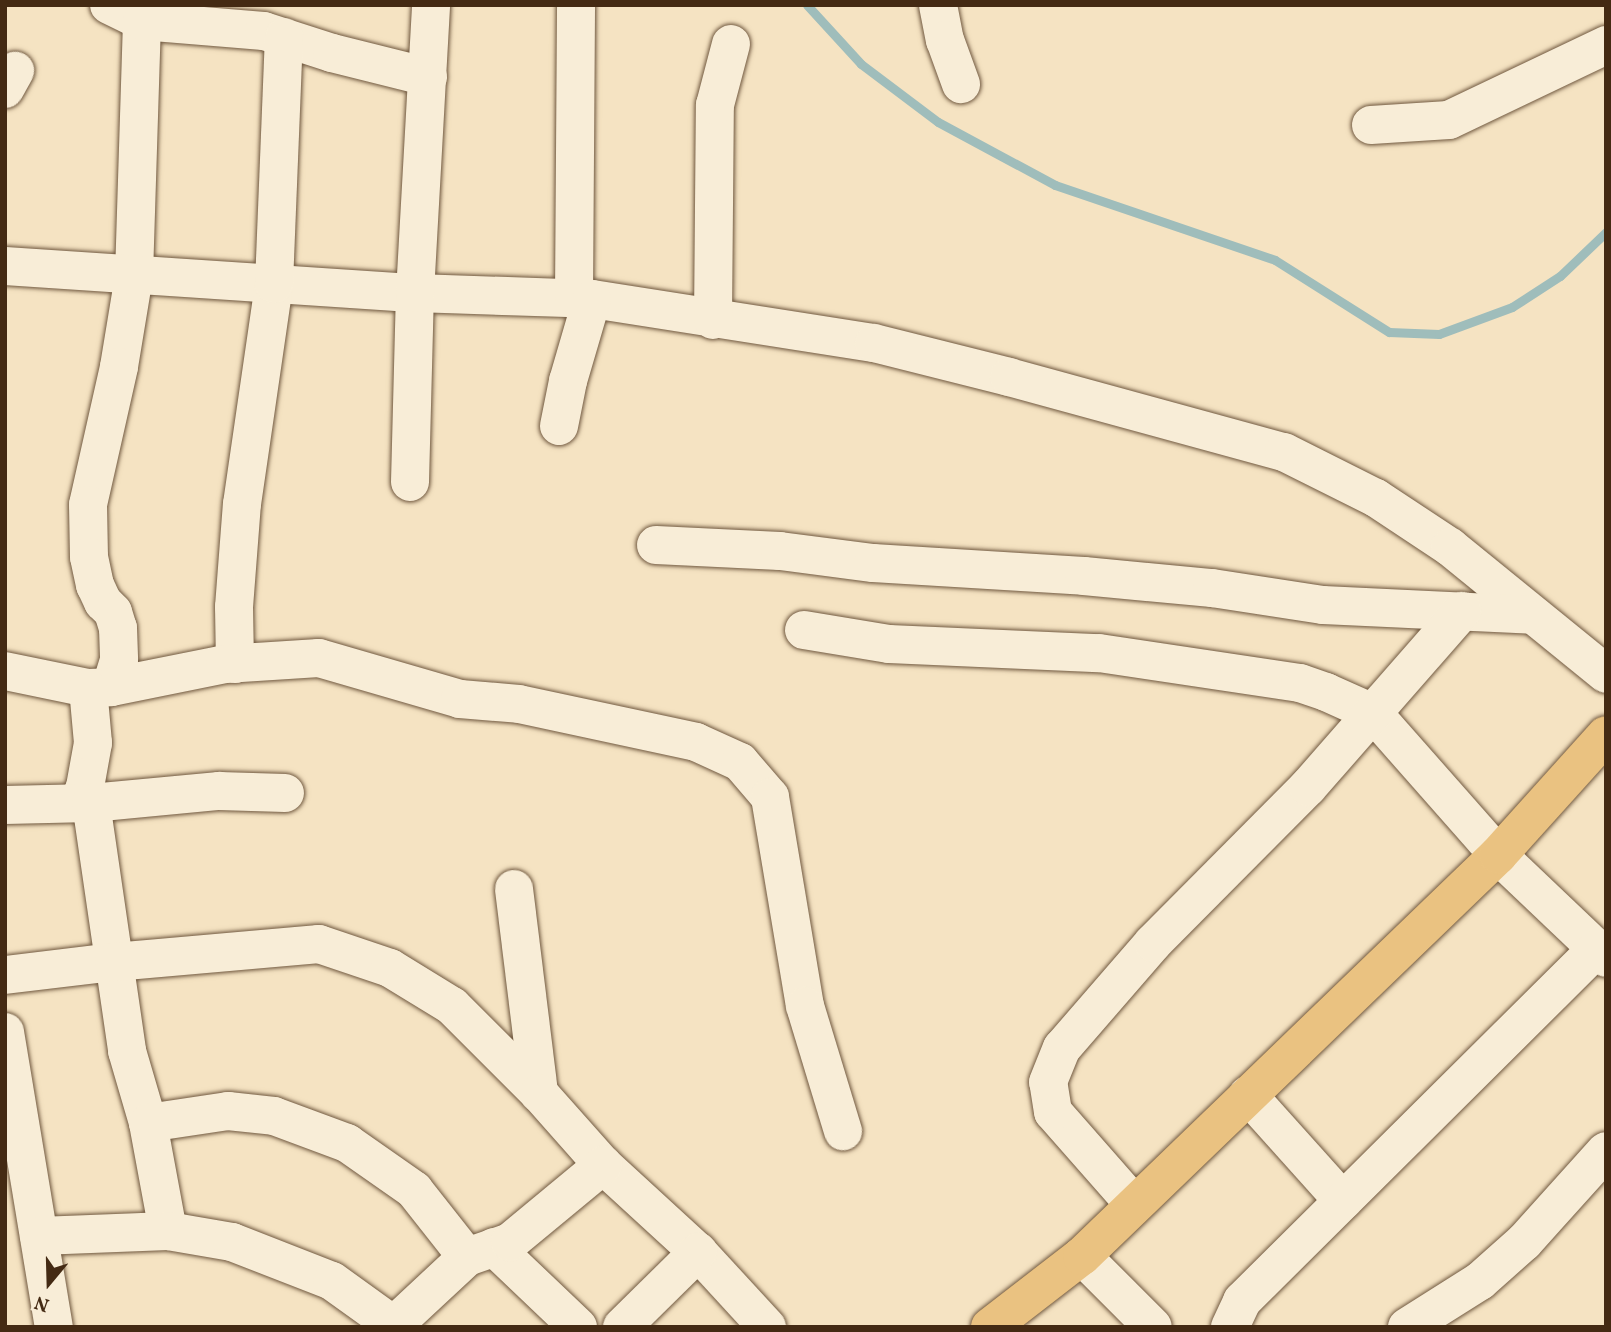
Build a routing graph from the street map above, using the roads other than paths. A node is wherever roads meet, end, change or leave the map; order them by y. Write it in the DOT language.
graph roads {
  1 [pos="431,5"];
  2 [pos="576,5"];
  3 [pos="938,5"];
  4 [pos="126,13"];
  5 [pos="202,16"];
  6 [pos="284,37"];
  7 [pos="731,44"];
  8 [pos="1606,45"];
  9 [pos="428,77"];
  10 [pos="961,84"];
  11 [pos="1371,125"];
  12 [pos="5,266"];
  13 [pos="134,276"];
  14 [pos="274,284"];
  15 [pos="415,293"];
  16 [pos="583,298"];
  17 [pos="713,320"];
  18 [pos="559,426"];
  19 [pos="410,482"];
  20 [pos="656,545"];
  21 [pos="1462,611"];
  22 [pos="1533,615"];
  23 [pos="804,630"];
  24 [pos="234,664"];
  25 [pos="5,671"];
  26 [pos="1606,674"];
  27 [pos="100,688"];
  28 [pos="1373,713"];
  29 [pos="1601,752"];
  30 [pos="285,793"];
  31 [pos="84,803"];
  32 [pos="5,805"];
  33 [pos="1498,855"];
  34 [pos="514,889"];
  35 [pos="1601,953"];
  36 [pos="114,962"];
  37 [pos="5,975"];
  38 [pos="5,1032"];
  39 [pos="539,1093"];
  40 [pos="1248,1095"];
  41 [pos="148,1123"];
  42 [pos="843,1130"];
  43 [pos="1603,1158"];
  44 [pos="603,1165"];
  45 [pos="1343,1201"];
  46 [pos="1133,1203"];
  47 [pos="168,1231"];
  48 [pos="39,1236"];
  49 [pos="481,1252"];
  50 [pos="698,1252"];
  51 [pos="1082,1256"];
  52 [pos="395,1326"];
  53 [pos="54,1327"];
  54 [pos="578,1327"];
  55 [pos="622,1327"];
  56 [pos="767,1327"];
  57 [pos="990,1327"];
  58 [pos="1153,1327"];
  59 [pos="1230,1327"];
  60 [pos="1407,1327"];
  1 -- 9 [label="street"];
  2 -- 16 [label="street"];
  3 -- 10 [label="street"];
  4 -- 5 [label="street"];
  4 -- 13 [label="street"];
  5 -- 6 [label="street"];
  6 -- 9 [label="street"];
  6 -- 14 [label="street"];
  7 -- 17 [label="street"];
  8 -- 11 [label="street"];
  9 -- 15 [label="street"];
  12 -- 13 [label="street"];
  13 -- 14 [label="street"];
  13 -- 27 [label="street"];
  14 -- 15 [label="street"];
  14 -- 24 [label="street"];
  15 -- 16 [label="street"];
  15 -- 19 [label="street"];
  16 -- 17 [label="street"];
  16 -- 18 [label="street"];
  17 -- 22 [label="street"];
  20 -- 21 [label="street"];
  21 -- 22 [label="street"];
  21 -- 28 [label="street"];
  22 -- 26 [label="street"];
  23 -- 28 [label="street"];
  24 -- 27 [label="street"];
  24 -- 42 [label="street"];
  25 -- 27 [label="street"];
  27 -- 31 [label="street"];
  28 -- 33 [label="street"];
  28 -- 46 [label="street"];
  29 -- 33 [label="main road"];
  30 -- 31 [label="street"];
  31 -- 32 [label="street"];
  31 -- 36 [label="street"];
  33 -- 35 [label="street"];
  33 -- 40 [label="main road"];
  34 -- 39 [label="street"];
  35 -- 45 [label="street"];
  36 -- 37 [label="street"];
  36 -- 39 [label="street"];
  36 -- 41 [label="street"];
  38 -- 48 [label="street"];
  39 -- 44 [label="street"];
  40 -- 45 [label="street"];
  40 -- 46 [label="main road"];
  41 -- 47 [label="street"];
  41 -- 49 [label="street"];
  43 -- 60 [label="street"];
  44 -- 49 [label="street"];
  44 -- 50 [label="street"];
  45 -- 59 [label="street"];
  46 -- 51 [label="main road"];
  47 -- 48 [label="street"];
  47 -- 52 [label="street"];
  48 -- 53 [label="street"];
  49 -- 52 [label="street"];
  49 -- 54 [label="street"];
  50 -- 55 [label="street"];
  50 -- 56 [label="street"];
  51 -- 57 [label="main road"];
  51 -- 58 [label="street"];
}
